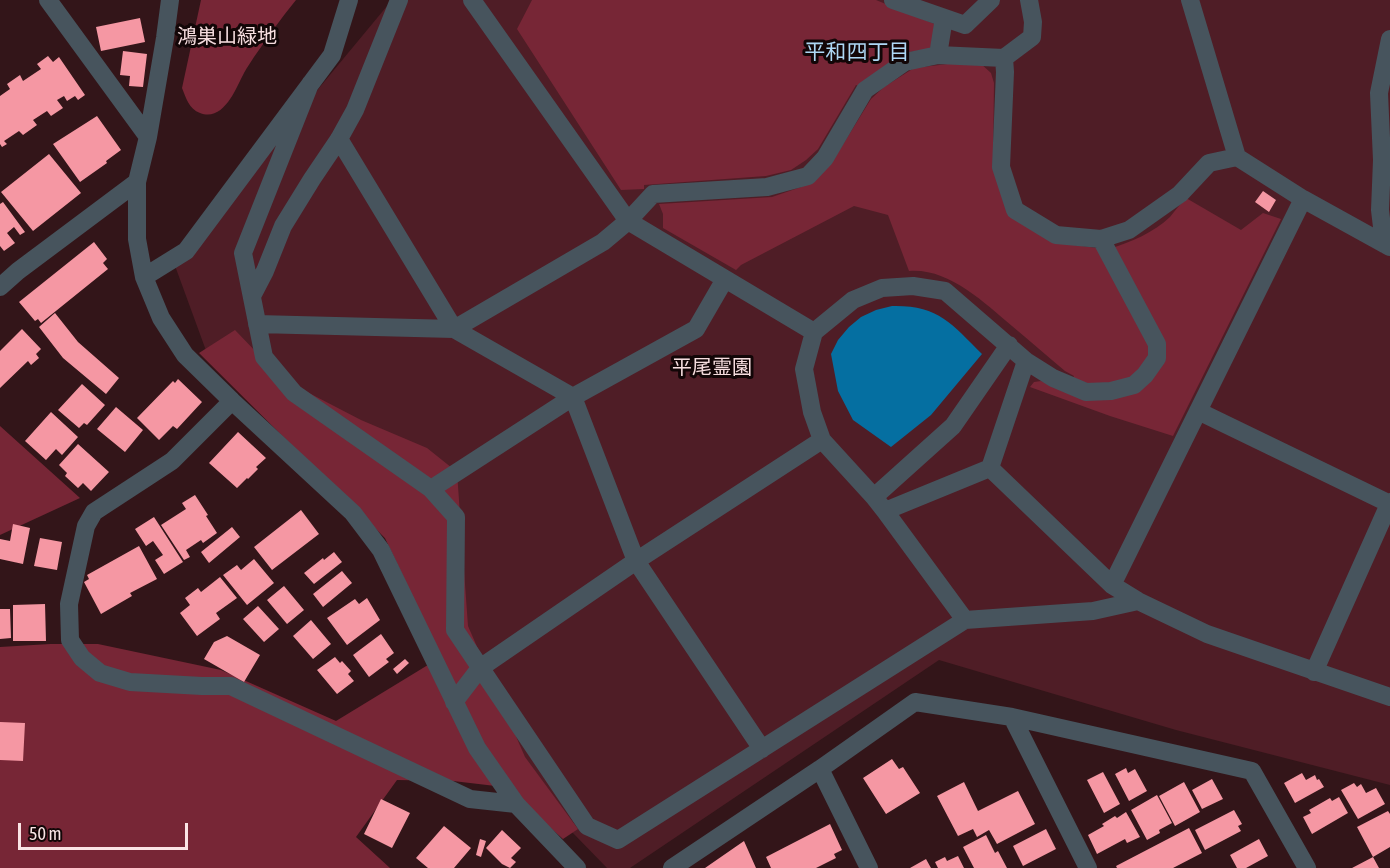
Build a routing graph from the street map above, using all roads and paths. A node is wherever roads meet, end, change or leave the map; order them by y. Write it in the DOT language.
graph roads {
  1 [pos="48,0"];
  2 [pos="170,0"];
  3 [pos="349,0"];
  4 [pos="399,0"];
  5 [pos="472,0"];
  6 [pos="893,0"];
  7 [pos="991,0"];
  8 [pos="1029,0"];
  9 [pos="1190,0"];
  10 [pos="944,18"];
  11 [pos="1390,39"];
  12 [pos="938,55"];
  13 [pos="1004,58"];
  14 [pos="310,84"];
  15 [pos="148,137"];
  16 [pos="339,139"];
  17 [pos="1237,158"];
  18 [pos="137,182"];
  19 [pos="1303,199"];
  20 [pos="628,221"];
  21 [pos="1101,239"];
  22 [pos="1387,245"];
  23 [pos="144,277"];
  24 [pos="725,279"];
  25 [pos="0,287"];
  26 [pos="252,296"];
  27 [pos="257,324"];
  28 [pos="454,329"];
  29 [pos="814,332"];
  30 [pos="1009,345"];
  31 [pos="1026,361"];
  32 [pos="573,397"];
  33 [pos="232,401"];
  34 [pos="1198,411"];
  35 [pos="822,440"];
  36 [pos="990,468"];
  37 [pos="431,489"];
  38 [pos="880,504"];
  39 [pos="1390,504"];
  40 [pos="636,561"];
  41 [pos="1112,585"];
  42 [pos="1138,601"];
  43 [pos="965,620"];
  44 [pos="480,668"];
  45 [pos="1314,672"];
  46 [pos="1390,697"];
  47 [pos="454,702"];
  48 [pos="1012,717"];
  49 [pos="762,749"];
  50 [pos="820,769"];
  51 [pos="516,804"];
  52 [pos="577,868"];
  53 [pos="672,868"];
  54 [pos="868,868"];
  55 [pos="1088,868"];
  56 [pos="1307,868"];
  1 -- 15 [label="street"];
  2 -- 15 [label="street"];
  3 -- 14 [label="street"];
  4 -- 16 [label="street"];
  5 -- 20 [label="street"];
  6 -- 10 [label="street"];
  7 -- 10 [label="street"];
  8 -- 13 [label="street"];
  9 -- 17 [label="street"];
  10 -- 12 [label="street"];
  11 -- 22 [label="street"];
  12 -- 13 [label="street"];
  12 -- 20 [label="street"];
  13 -- 21 [label="street"];
  14 -- 23 [label="street"];
  14 -- 26 [label="street"];
  15 -- 18 [label="street"];
  16 -- 26 [label="street"];
  16 -- 28 [label="street"];
  17 -- 19 [label="street"];
  17 -- 21 [label="street"];
  18 -- 23 [label="street"];
  18 -- 25 [label="street"];
  19 -- 22 [label="street"];
  19 -- 34 [label="street"];
  20 -- 24 [label="street"];
  20 -- 28 [label="street"];
  21 -- 31 [label="street"];
  23 -- 33 [label="street"];
  24 -- 29 [label="street"];
  24 -- 32 [label="street"];
  26 -- 27 [label="street"];
  27 -- 28 [label="street"];
  27 -- 37 [label="street"];
  28 -- 32 [label="street"];
  29 -- 30 [label="street"];
  29 -- 35 [label="street"];
  30 -- 31 [label="street"];
  30 -- 38 [label="street"];
  31 -- 36 [label="street"];
  32 -- 37 [label="street"];
  32 -- 40 [label="street"];
  33 -- 47 [label="street"];
  33 -- 51 [label="street"];
  34 -- 39 [label="street"];
  34 -- 41 [label="street"];
  35 -- 38 [label="street"];
  35 -- 40 [label="street"];
  36 -- 38 [label="street"];
  36 -- 41 [label="street"];
  37 -- 44 [label="street"];
  38 -- 43 [label="street"];
  39 -- 45 [label="street"];
  40 -- 44 [label="street"];
  40 -- 49 [label="street"];
  41 -- 42 [label="street"];
  42 -- 43 [label="street"];
  42 -- 45 [label="street"];
  43 -- 49 [label="street"];
  44 -- 47 [label="street"];
  44 -- 49 [label="street"];
  45 -- 46 [label="street"];
  47 -- 51 [label="street"];
  48 -- 50 [label="street"];
  48 -- 55 [label="street"];
  48 -- 56 [label="street"];
  50 -- 53 [label="street"];
  50 -- 54 [label="street"];
  51 -- 52 [label="street"];
}
